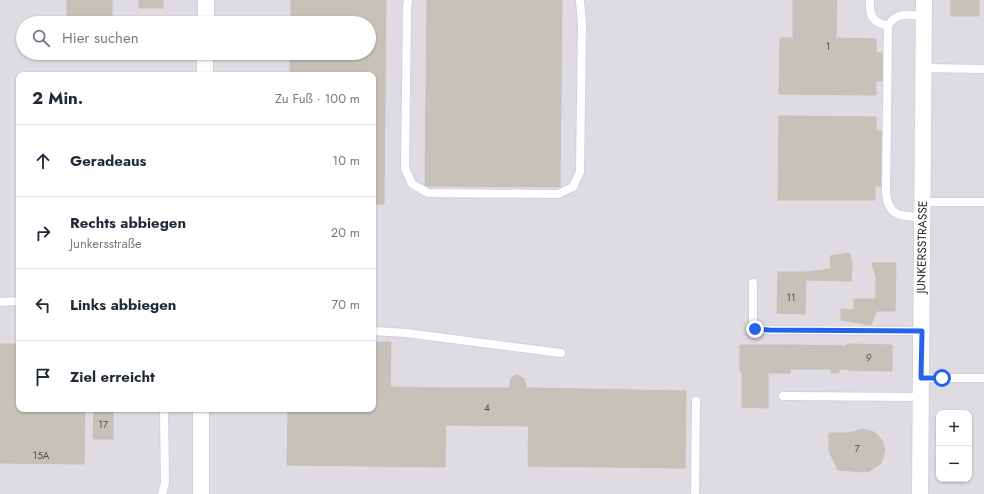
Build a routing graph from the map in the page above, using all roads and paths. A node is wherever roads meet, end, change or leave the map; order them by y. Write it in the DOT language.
graph roads {
  1 [pos="206,0"];
  2 [pos="408,0"];
  3 [pos="580,0"];
  4 [pos="870,0"];
  5 [pos="924,8"];
  6 [pos="206,16"];
  7 [pos="888,26"];
  8 [pos="205,60"];
  9 [pos="924,68"];
  10 [pos="984,69"];
  11 [pos="205,72"];
  12 [pos="984,202"];
  13 [pos="923,210"];
  14 [pos="753,283"];
  15 [pos="16,301"];
  16 [pos="0,302"];
  17 [pos="376,331"];
  18 [pos="922,331"];
  19 [pos="561,353"];
  20 [pos="921,378"];
  21 [pos="984,378"];
  22 [pos="783,396"];
  23 [pos="921,397"];
  24 [pos="696,401"];
  25 [pos="164,412"];
  26 [pos="201,412"];
  27 [pos="162,494"];
  28 [pos="201,494"];
  29 [pos="695,494"];
  30 [pos="920,494"];
  1 -- 6 [label="street"];
  2 -- 3 [label="lane"];
  4 -- 7 [label="lane"];
  5 -- 7 [label="lane"];
  5 -- 9 [label="street, JUNKERSSTRASSE"];
  7 -- 13 [label="lane"];
  8 -- 11 [label="street"];
  9 -- 10 [label="lane"];
  9 -- 13 [label="street, JUNKERSSTRASSE"];
  12 -- 13 [label="lane"];
  13 -- 18 [label="street, JUNKERSSTRASSE"];
  14 -- 18 [label="lane"];
  15 -- 16 [label="lane"];
  17 -- 19 [label="lane"];
  18 -- 20 [label="street, JUNKERSSTRASSE"];
  20 -- 21 [label="lane"];
  20 -- 23 [label="street, JUNKERSSTRASSE"];
  22 -- 23 [label="lane"];
  23 -- 30 [label="street, JUNKERSSTRASSE"];
  24 -- 29 [label="lane"];
  25 -- 27 [label="lane"];
  26 -- 28 [label="street"];
}
